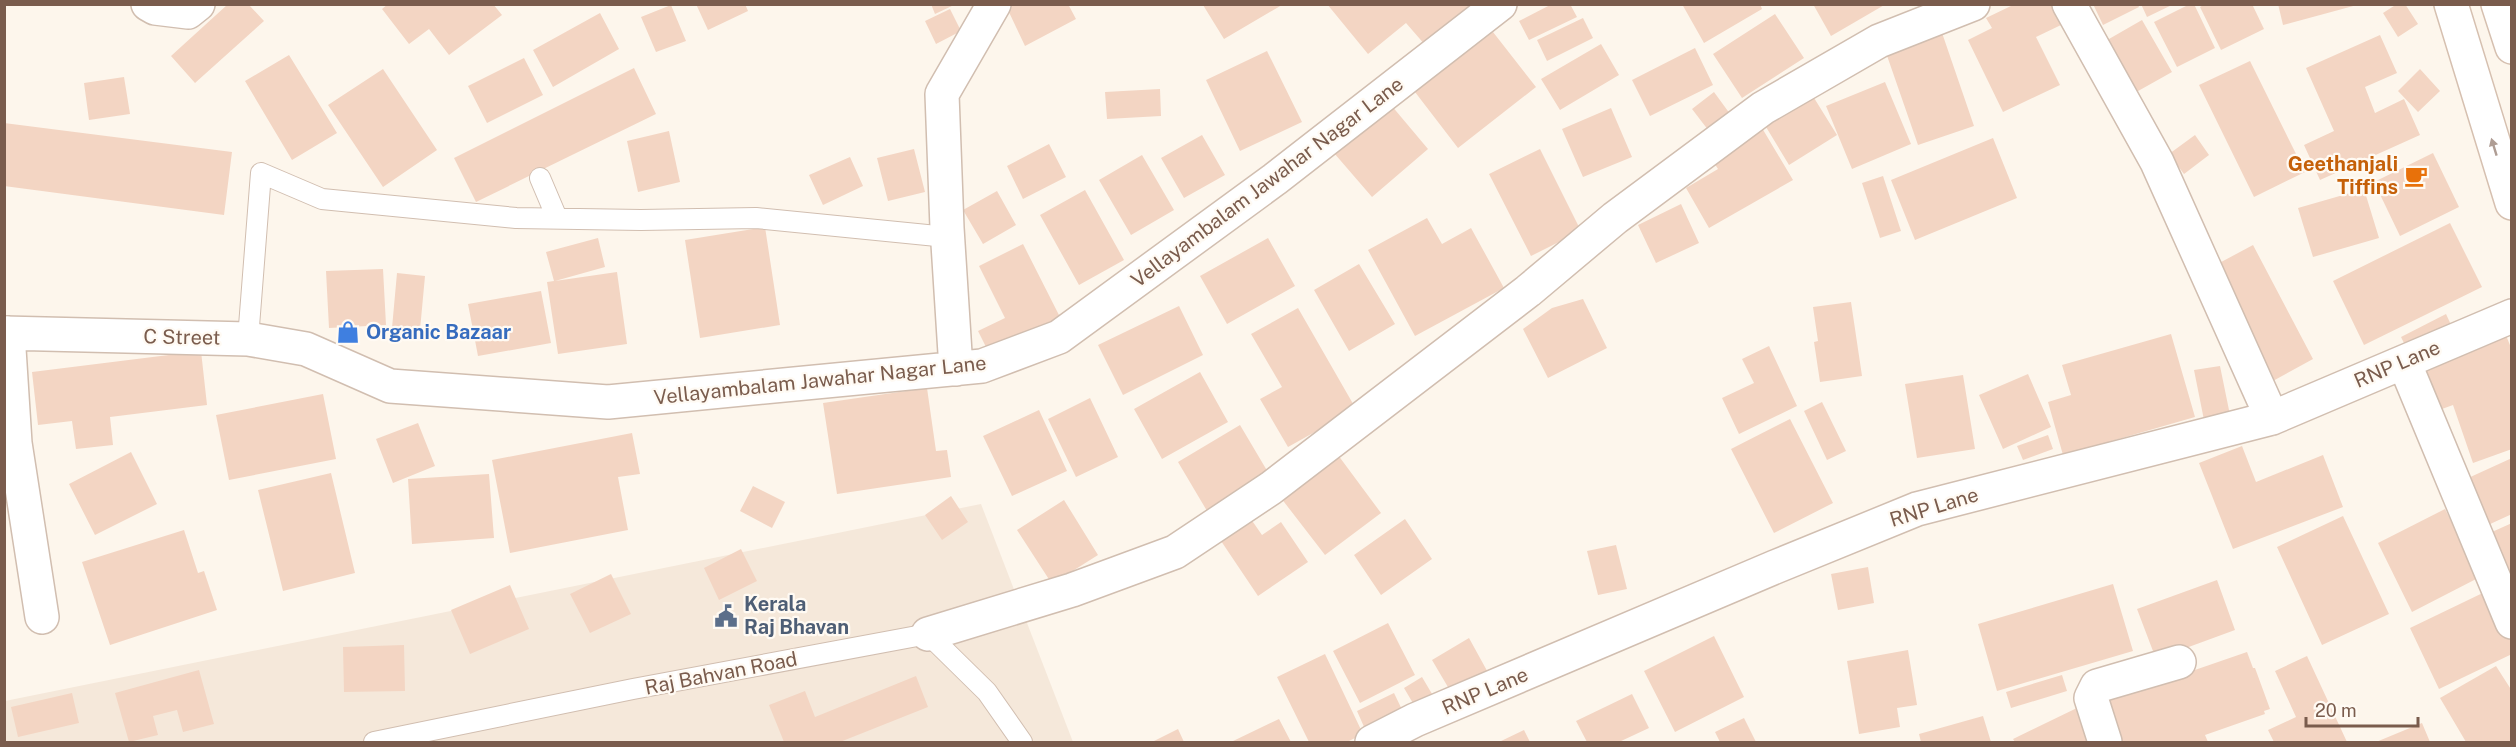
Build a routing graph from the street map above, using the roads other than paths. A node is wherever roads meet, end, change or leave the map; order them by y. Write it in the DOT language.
graph roads {
  1 [pos="148,4"];
  2 [pos="198,4"];
  3 [pos="994,4"];
  4 [pos="1500,4"];
  5 [pos="1973,4"];
  6 [pos="2069,4"];
  7 [pos="2451,4"];
  8 [pos="2498,4"];
  9 [pos="2511,47"];
  10 [pos="540,178"];
  11 [pos="2511,203"];
  12 [pos="557,218"];
  13 [pos="947,237"];
  14 [pos="2511,316"];
  15 [pos="6,333"];
  16 [pos="248,339"];
  17 [pos="2404,362"];
  18 [pos="956,369"];
  19 [pos="353,371"];
  20 [pos="2272,418"];
  21 [pos="42,617"];
  22 [pos="2511,622"];
  23 [pos="927,634"];
  24 [pos="2179,662"];
  25 [pos="374,742"];
  26 [pos="1022,742"];
  27 [pos="1372,742"];
  28 [pos="2104,742"];
  1 -- 2 [label="street"];
  3 -- 13 [label="street"];
  4 -- 18 [label="street, Vellayambalam Jawahar Nagar Lane"];
  5 -- 23 [label="street"];
  6 -- 20 [label="street"];
  11 -- 7 [label="street, one-way"];
  8 -- 9 [label="street"];
  10 -- 12 [label="lane"];
  12 -- 13 [label="lane"];
  12 -- 16 [label="lane"];
  13 -- 18 [label="street"];
  14 -- 17 [label="street, RNP Lane"];
  15 -- 16 [label="street, C Street"];
  15 -- 21 [label="street"];
  16 -- 19 [label="street, C Street"];
  17 -- 20 [label="street, RNP Lane"];
  17 -- 22 [label="street"];
  18 -- 19 [label="street, Vellayambalam Jawahar Nagar Lane"];
  20 -- 27 [label="street, RNP Lane"];
  23 -- 25 [label="lane, Raj Bahvan Road"];
  23 -- 26 [label="lane"];
  24 -- 28 [label="street"];
}
